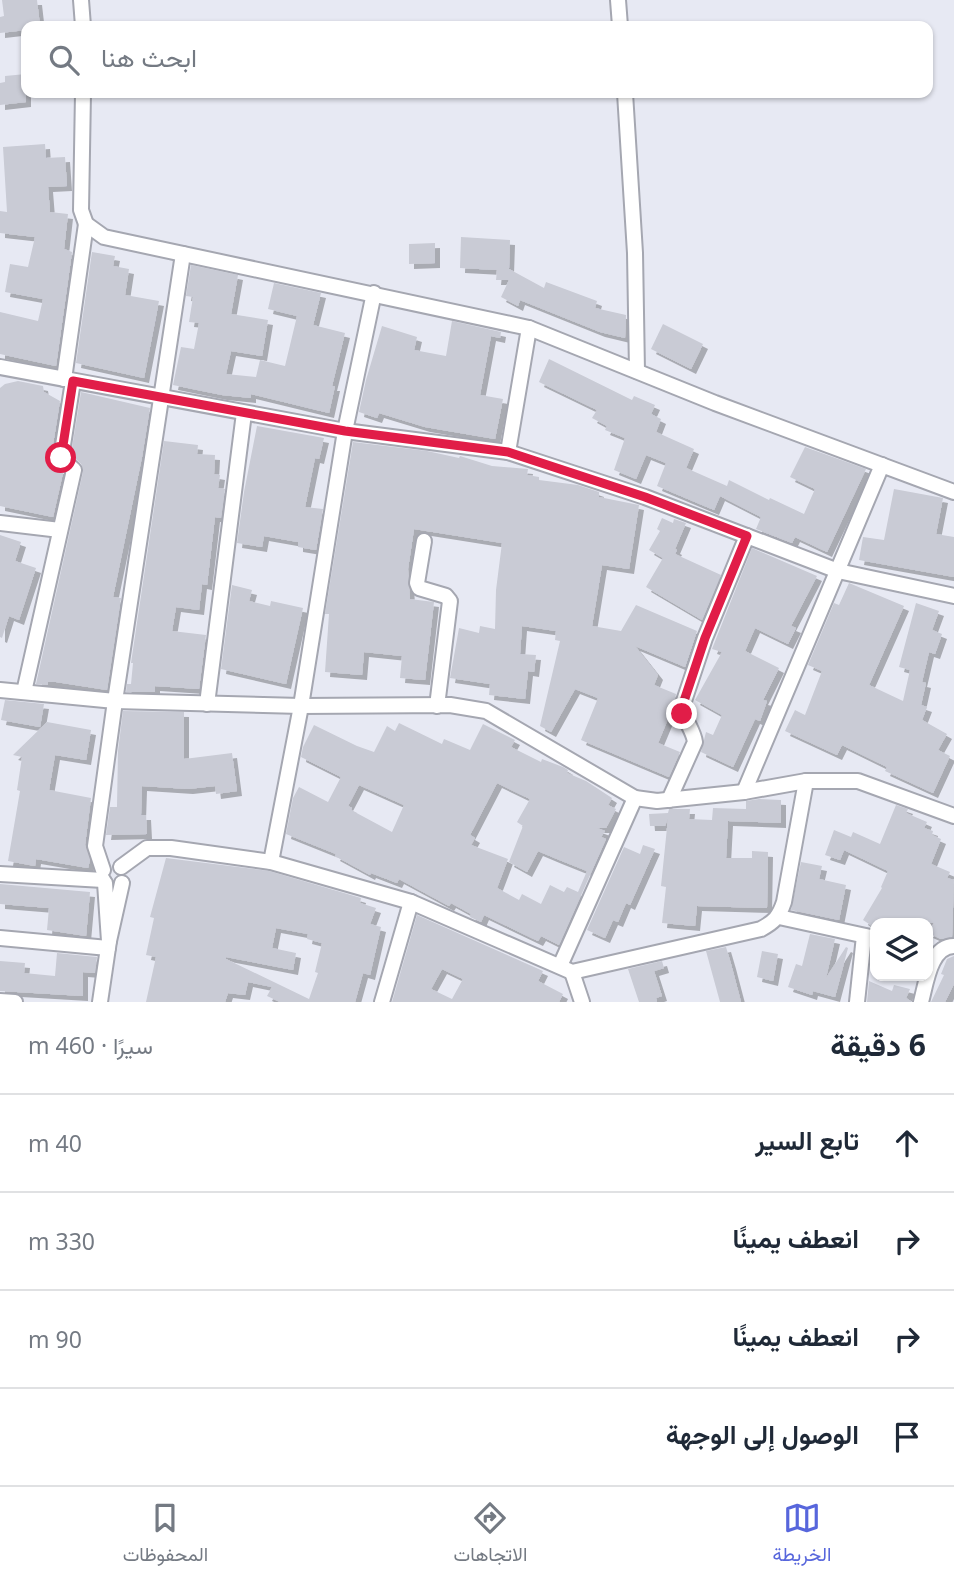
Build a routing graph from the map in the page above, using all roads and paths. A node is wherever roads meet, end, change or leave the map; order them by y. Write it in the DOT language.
graph roads {
  1 [pos="81,0"];
  2 [pos="618,0"];
  3 [pos="83,21"];
  4 [pos="620,21"];
  5 [pos="83,98"];
  6 [pos="625,98"];
  7 [pos="86,224"];
  8 [pos="183,254"];
  9 [pos="374,293"];
  10 [pos="529,328"];
  11 [pos="0,367"];
  12 [pos="637,371"];
  13 [pos="69,380"];
  14 [pos="162,398"];
  15 [pos="244,413"];
  16 [pos="345,431"];
  17 [pos="508,452"];
  18 [pos="882,465"];
  19 [pos="950,487"];
  20 [pos="0,523"];
  21 [pos="60,530"];
  22 [pos="747,536"];
  23 [pos="424,541"];
  24 [pos="838,571"];
  25 [pos="954,596"];
  26 [pos="0,690"];
  27 [pos="24,692"];
  28 [pos="115,701"];
  29 [pos="207,704"];
  30 [pos="302,706"];
  31 [pos="437,706"];
  32 [pos="806,782"];
  33 [pos="744,792"];
  34 [pos="635,798"];
  35 [pos="669,800"];
  36 [pos="954,816"];
  37 [pos="271,862"];
  38 [pos="121,867"];
  39 [pos="0,874"];
  40 [pos="104,878"];
  41 [pos="122,883"];
  42 [pos="411,902"];
  43 [pos="779,917"];
  44 [pos="870,937"];
  45 [pos="0,938"];
  46 [pos="109,945"];
  47 [pos="954,946"];
  48 [pos="933,951"];
  49 [pos="566,969"];
  50 [pos="927,981"];
  51 [pos="0,1001"];
  52 [pos="15,1002"];
  53 [pos="100,1002"];
  54 [pos="382,1002"];
  55 [pos="582,1002"];
  56 [pos="857,1002"];
  57 [pos="921,1002"];
  1 -- 3 [label="street"];
  2 -- 4 [label="street"];
  5 -- 7 [label="street"];
  6 -- 12 [label="street"];
  7 -- 8 [label="street"];
  7 -- 13 [label="street"];
  8 -- 9 [label="street"];
  8 -- 14 [label="street"];
  9 -- 10 [label="street"];
  9 -- 16 [label="street"];
  10 -- 12 [label="street"];
  10 -- 17 [label="street"];
  11 -- 13 [label="street"];
  12 -- 18 [label="street"];
  13 -- 14 [label="street"];
  13 -- 21 [label="street"];
  14 -- 15 [label="street"];
  14 -- 28 [label="street"];
  15 -- 16 [label="street"];
  15 -- 29 [label="street"];
  16 -- 17 [label="street"];
  16 -- 30 [label="street"];
  17 -- 22 [label="street"];
  18 -- 19 [label="street"];
  18 -- 24 [label="street"];
  20 -- 21 [label="street"];
  21 -- 27 [label="street"];
  22 -- 24 [label="street"];
  22 -- 35 [label="street"];
  23 -- 31 [label="street"];
  24 -- 25 [label="street"];
  24 -- 33 [label="street"];
  26 -- 27 [label="street"];
  27 -- 28 [label="street"];
  28 -- 29 [label="street"];
  28 -- 40 [label="street"];
  29 -- 30 [label="street"];
  30 -- 31 [label="street"];
  30 -- 37 [label="street"];
  31 -- 34 [label="street"];
  32 -- 33 [label="street"];
  32 -- 36 [label="street"];
  32 -- 43 [label="street"];
  33 -- 35 [label="street"];
  34 -- 35 [label="street"];
  34 -- 49 [label="street"];
  37 -- 38 [label="street"];
  37 -- 42 [label="street"];
  38 -- 40 [label="street"];
  38 -- 41 [label="street"];
  39 -- 40 [label="street"];
  40 -- 41 [label="street"];
  40 -- 46 [label="street"];
  41 -- 46 [label="street"];
  42 -- 49 [label="street"];
  42 -- 54 [label="street"];
  43 -- 44 [label="street"];
  43 -- 49 [label="street"];
  44 -- 56 [label="street"];
  45 -- 46 [label="street"];
  46 -- 53 [label="street"];
  47 -- 48 [label="street"];
  49 -- 55 [label="street"];
  50 -- 57 [label="street"];
  51 -- 52 [label="street"];
}
